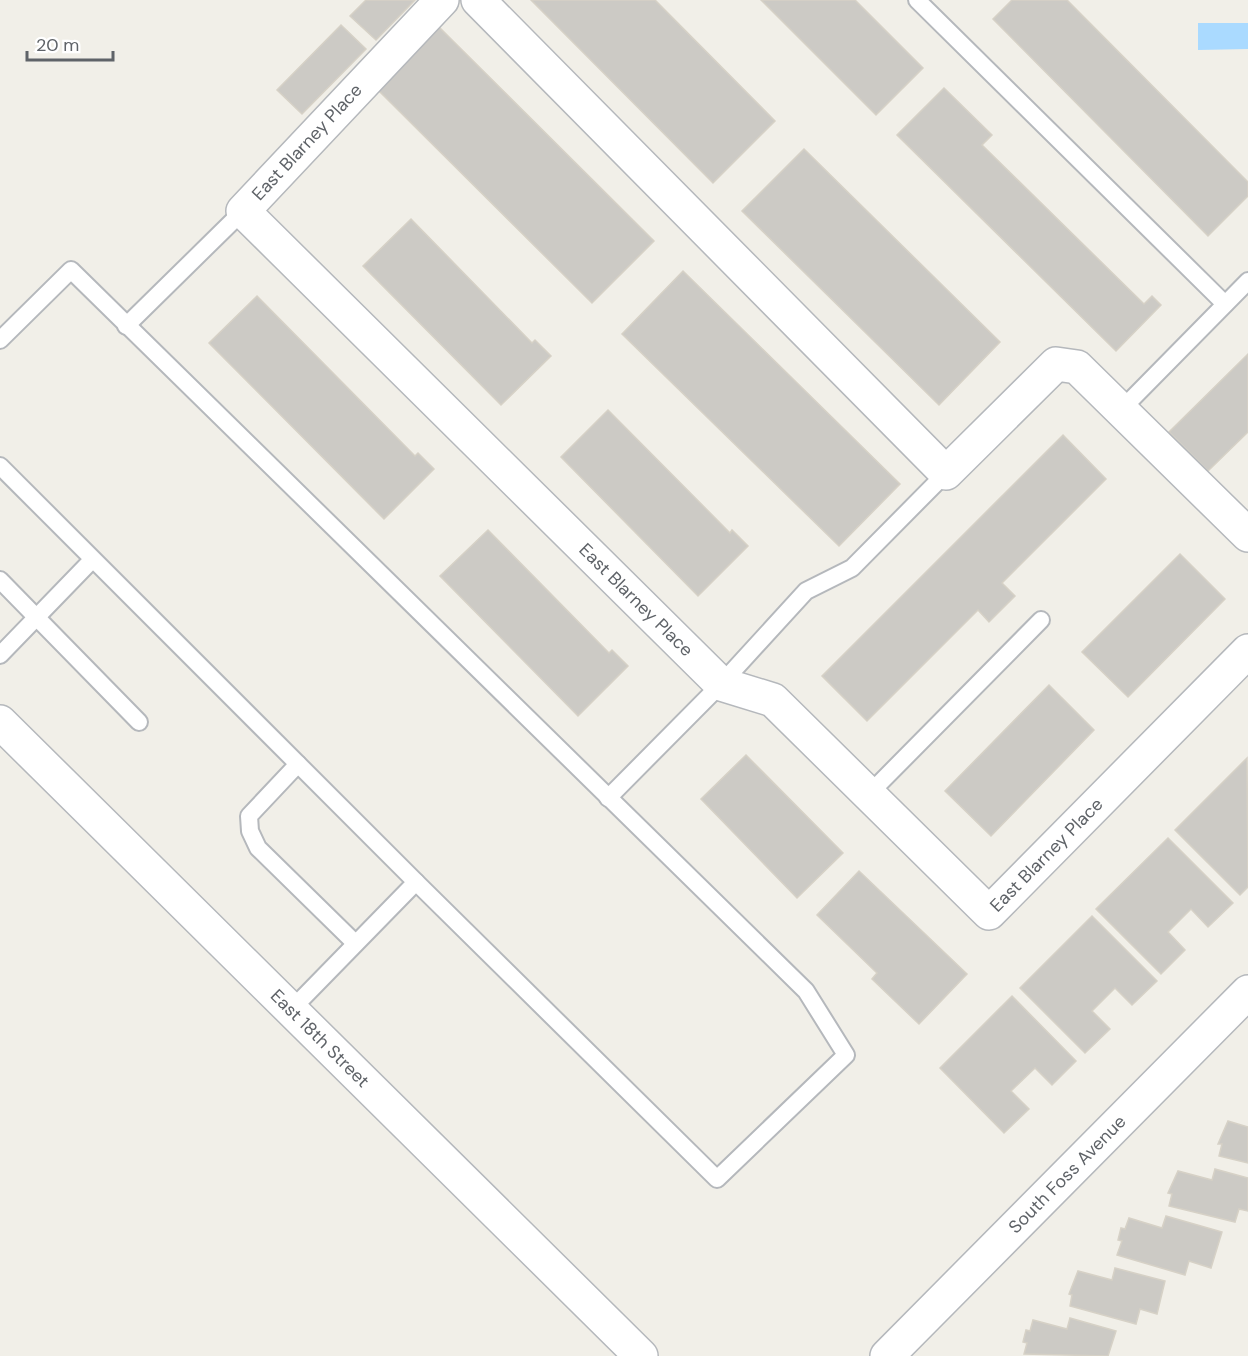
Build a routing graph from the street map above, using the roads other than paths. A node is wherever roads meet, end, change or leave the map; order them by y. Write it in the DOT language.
graph roads {
  1 [pos="442,0"];
  2 [pos="478,0"];
  3 [pos="917,0"];
  4 [pos="243,211"];
  5 [pos="1248,281"];
  6 [pos="1225,304"];
  7 [pos="126,326"];
  8 [pos="0,340"];
  9 [pos="1121,410"];
  10 [pos="0,466"];
  11 [pos="946,473"];
  12 [pos="1244,522"];
  13 [pos="92,560"];
  14 [pos="0,580"];
  15 [pos="37,618"];
  16 [pos="1041,621"];
  17 [pos="1248,651"];
  18 [pos="0,655"];
  19 [pos="722,684"];
  20 [pos="0,722"];
  21 [pos="139,722"];
  22 [pos="298,764"];
  23 [pos="869,794"];
  24 [pos="608,798"];
  25 [pos="416,882"];
  26 [pos="355,943"];
  27 [pos="1248,992"];
  28 [pos="291,1010"];
  29 [pos="641,1356"];
  30 [pos="887,1356"];
  1 -- 4 [label="street, East Blarney Place"];
  2 -- 11 [label="street"];
  3 -- 6 [label="lane"];
  4 -- 7 [label="lane"];
  4 -- 19 [label="street, East Blarney Place"];
  5 -- 6 [label="lane"];
  6 -- 9 [label="lane"];
  7 -- 8 [label="lane"];
  7 -- 24 [label="lane"];
  9 -- 11 [label="street"];
  9 -- 12 [label="street"];
  10 -- 13 [label="lane"];
  11 -- 19 [label="lane"];
  13 -- 15 [label="lane"];
  13 -- 22 [label="lane"];
  14 -- 15 [label="lane"];
  15 -- 18 [label="lane"];
  15 -- 21 [label="lane"];
  16 -- 23 [label="lane"];
  17 -- 23 [label="street, East Blarney Place"];
  19 -- 23 [label="street, East Blarney Place"];
  19 -- 24 [label="lane"];
  20 -- 28 [label="street, East 18th Street"];
  22 -- 25 [label="lane"];
  22 -- 26 [label="lane"];
  24 -- 25 [label="lane"];
  25 -- 26 [label="lane"];
  26 -- 28 [label="lane"];
  27 -- 30 [label="street, South Foss Avenue"];
  28 -- 29 [label="street, East 18th Street"];
}
